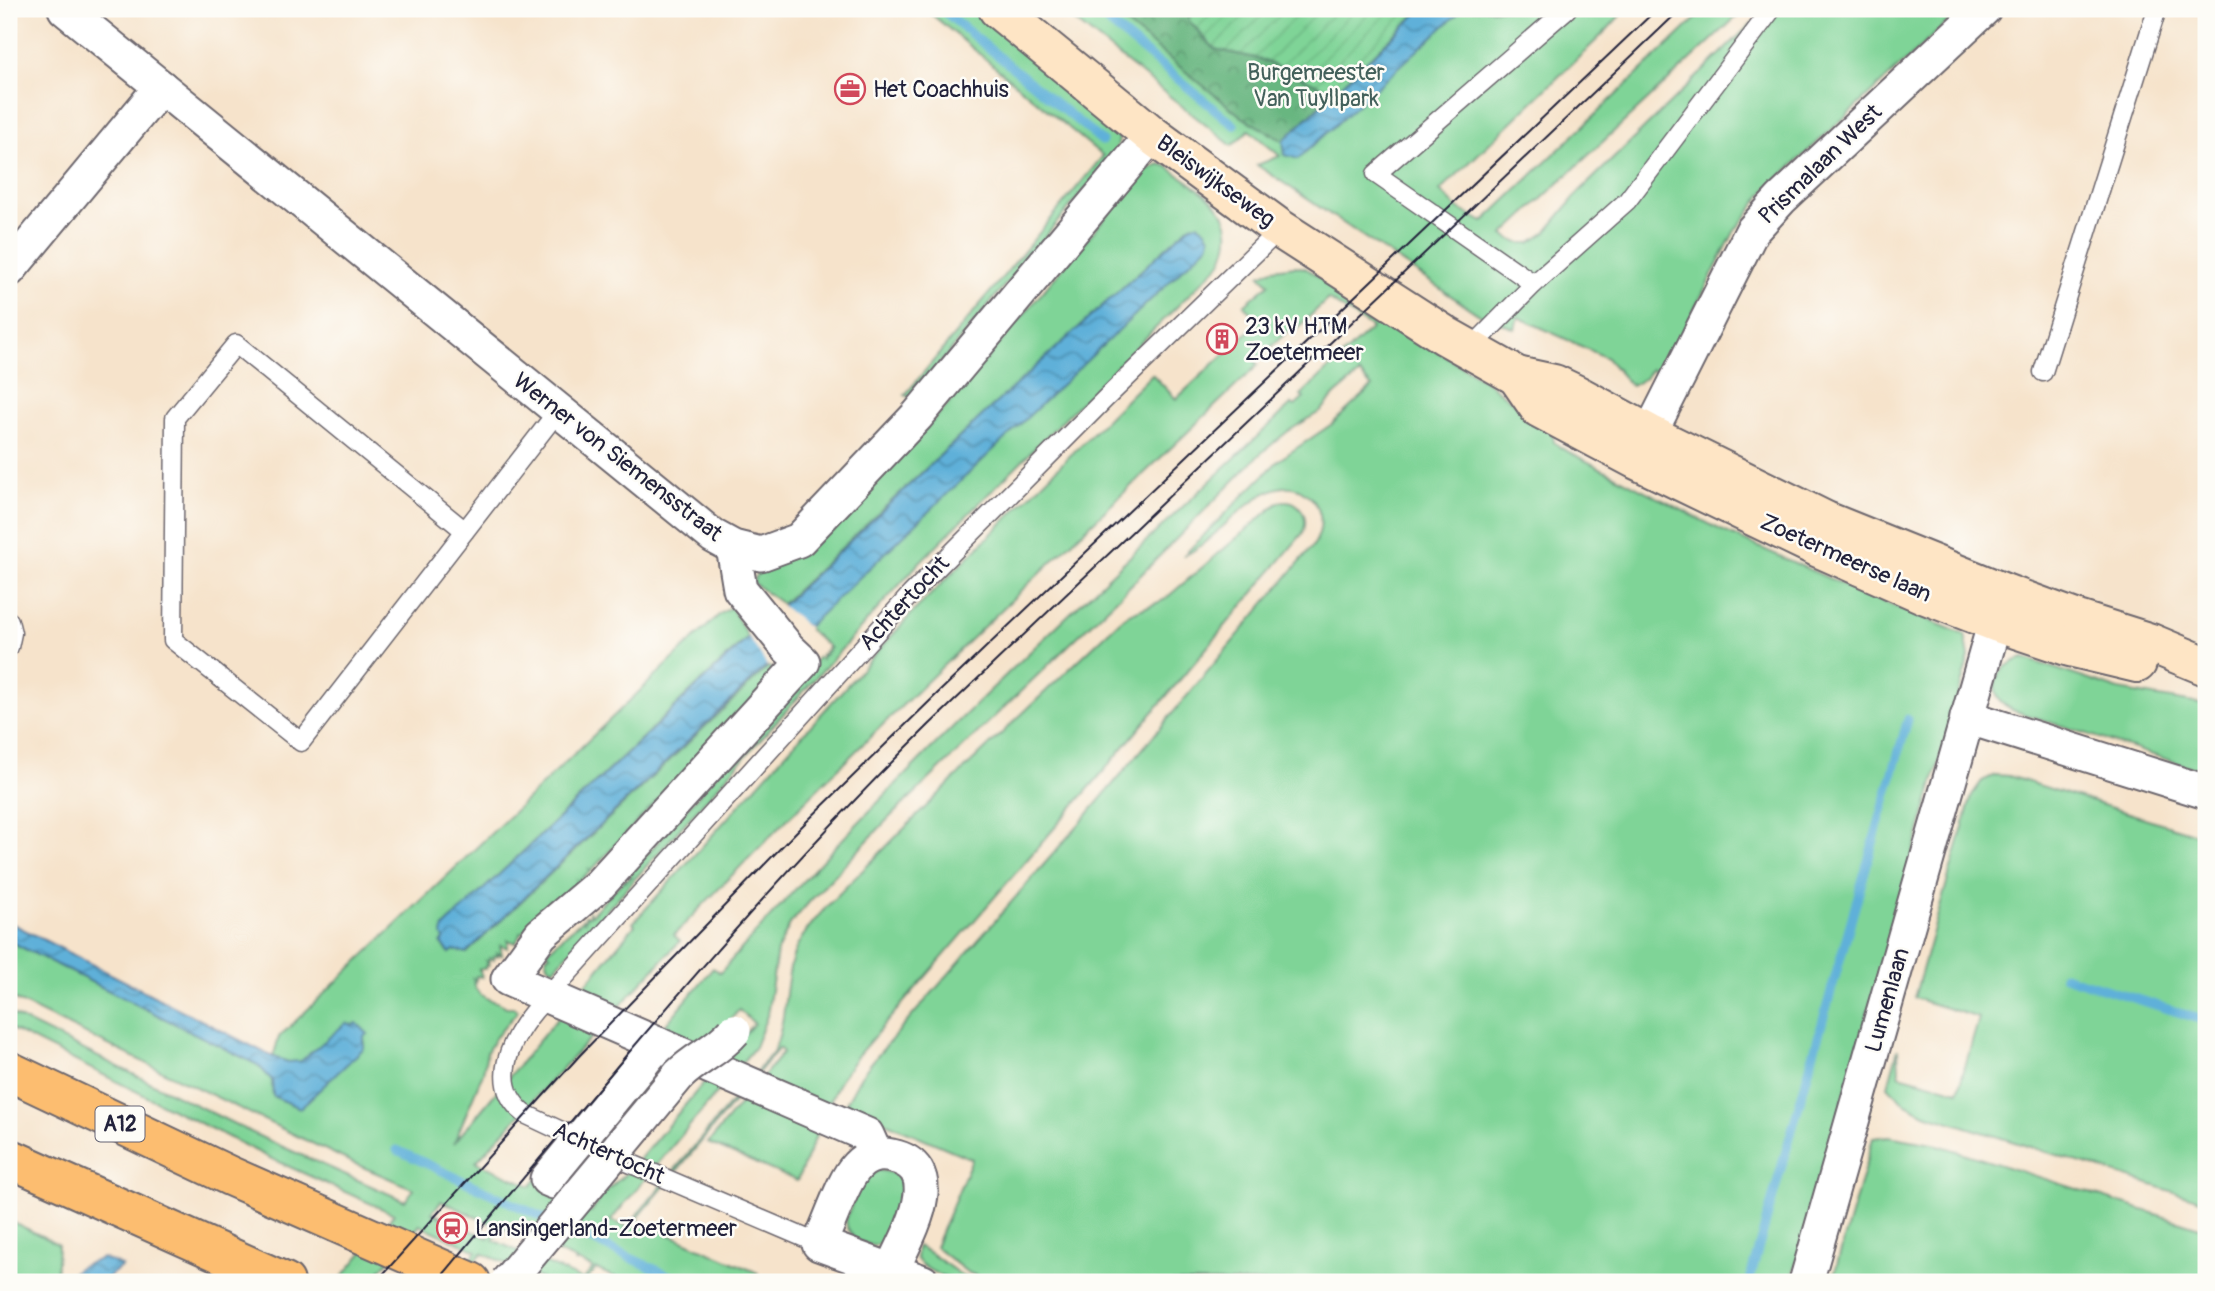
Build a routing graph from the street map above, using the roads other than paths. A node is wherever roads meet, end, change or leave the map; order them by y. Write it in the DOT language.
graph roads {
  1 [pos="65,9"];
  2 [pos="998,9"];
  3 [pos="1567,9"];
  4 [pos="1772,9"];
  5 [pos="1984,9"];
  6 [pos="2157,9"];
  7 [pos="161,88"];
  8 [pos="1152,135"];
  9 [pos="1280,229"];
  10 [pos="9,270"];
  11 [pos="1534,284"];
  12 [pos="1458,343"];
  13 [pos="2043,372"];
  14 [pos="558,411"];
  15 [pos="1643,447"];
  16 [pos="465,531"];
  17 [pos="733,547"];
  18 [pos="2003,609"];
  19 [pos="9,621"];
  20 [pos="9,648"];
  21 [pos="2206,668"];
  22 [pos="1967,717"];
  23 [pos="2206,792"];
  24 [pos="548,996"];
  25 [pos="659,1044"];
  26 [pos="9,1072"];
  27 [pos="700,1072"];
  28 [pos="579,1140"];
  29 [pos="876,1155"];
  30 [pos="9,1159"];
  31 [pos="554,1182"];
  32 [pos="819,1244"];
  33 [pos="892,1270"];
  34 [pos="285,1282"];
  35 [pos="471,1282"];
  36 [pos="507,1282"];
  37 [pos="923,1282"];
  38 [pos="1807,1282"];
  1 -- 7 [label="street, Werner von Siemensstraat"];
  2 -- 8 [label="street, Bleiswijkseweg"];
  3 -- 11 [label="lane"];
  4 -- 11 [label="lane"];
  5 -- 15 [label="street, Prismalaan West"];
  6 -- 13 [label="lane"];
  7 -- 10 [label="street"];
  7 -- 14 [label="street, Werner von Siemensstraat"];
  8 -- 9 [label="street, Bleiswijkseweg"];
  8 -- 17 [label="street, Werner von Siemensstraat"];
  9 -- 12 [label="street, Bleiswijkseweg"];
  9 -- 24 [label="lane, Achtertocht"];
  11 -- 12 [label="lane"];
  12 -- 15 [label="street, Zoetermeerse laan"];
  14 -- 16 [label="lane"];
  14 -- 17 [label="street, Werner von Siemensstraat"];
  15 -- 18 [label="street, Zoetermeerse laan"];
  16 -- 16 [label="lane"];
  17 -- 24 [label="street"];
  18 -- 21 [label="street, Zoetermeerse laan"];
  18 -- 22 [label="street, Lumenlaan"];
  19 -- 20 [label="lane"];
  22 -- 23 [label="street"];
  22 -- 38 [label="street, Lumenlaan"];
  24 -- 25 [label="street"];
  24 -- 28 [label="lane, Achtertocht"];
  25 -- 27 [label="street"];
  25 -- 28 [label="street"];
  26 -- 35 [label="highway, A12"];
  27 -- 29 [label="street"];
  27 -- 36 [label="street, bridge"];
  28 -- 31 [label="street"];
  28 -- 32 [label="lane, Achtertocht"];
  29 -- 32 [label="street"];
  29 -- 33 [label="street"];
  30 -- 34 [label="highway"];
  32 -- 33 [label="street"];
  33 -- 37 [label="street"];
}
